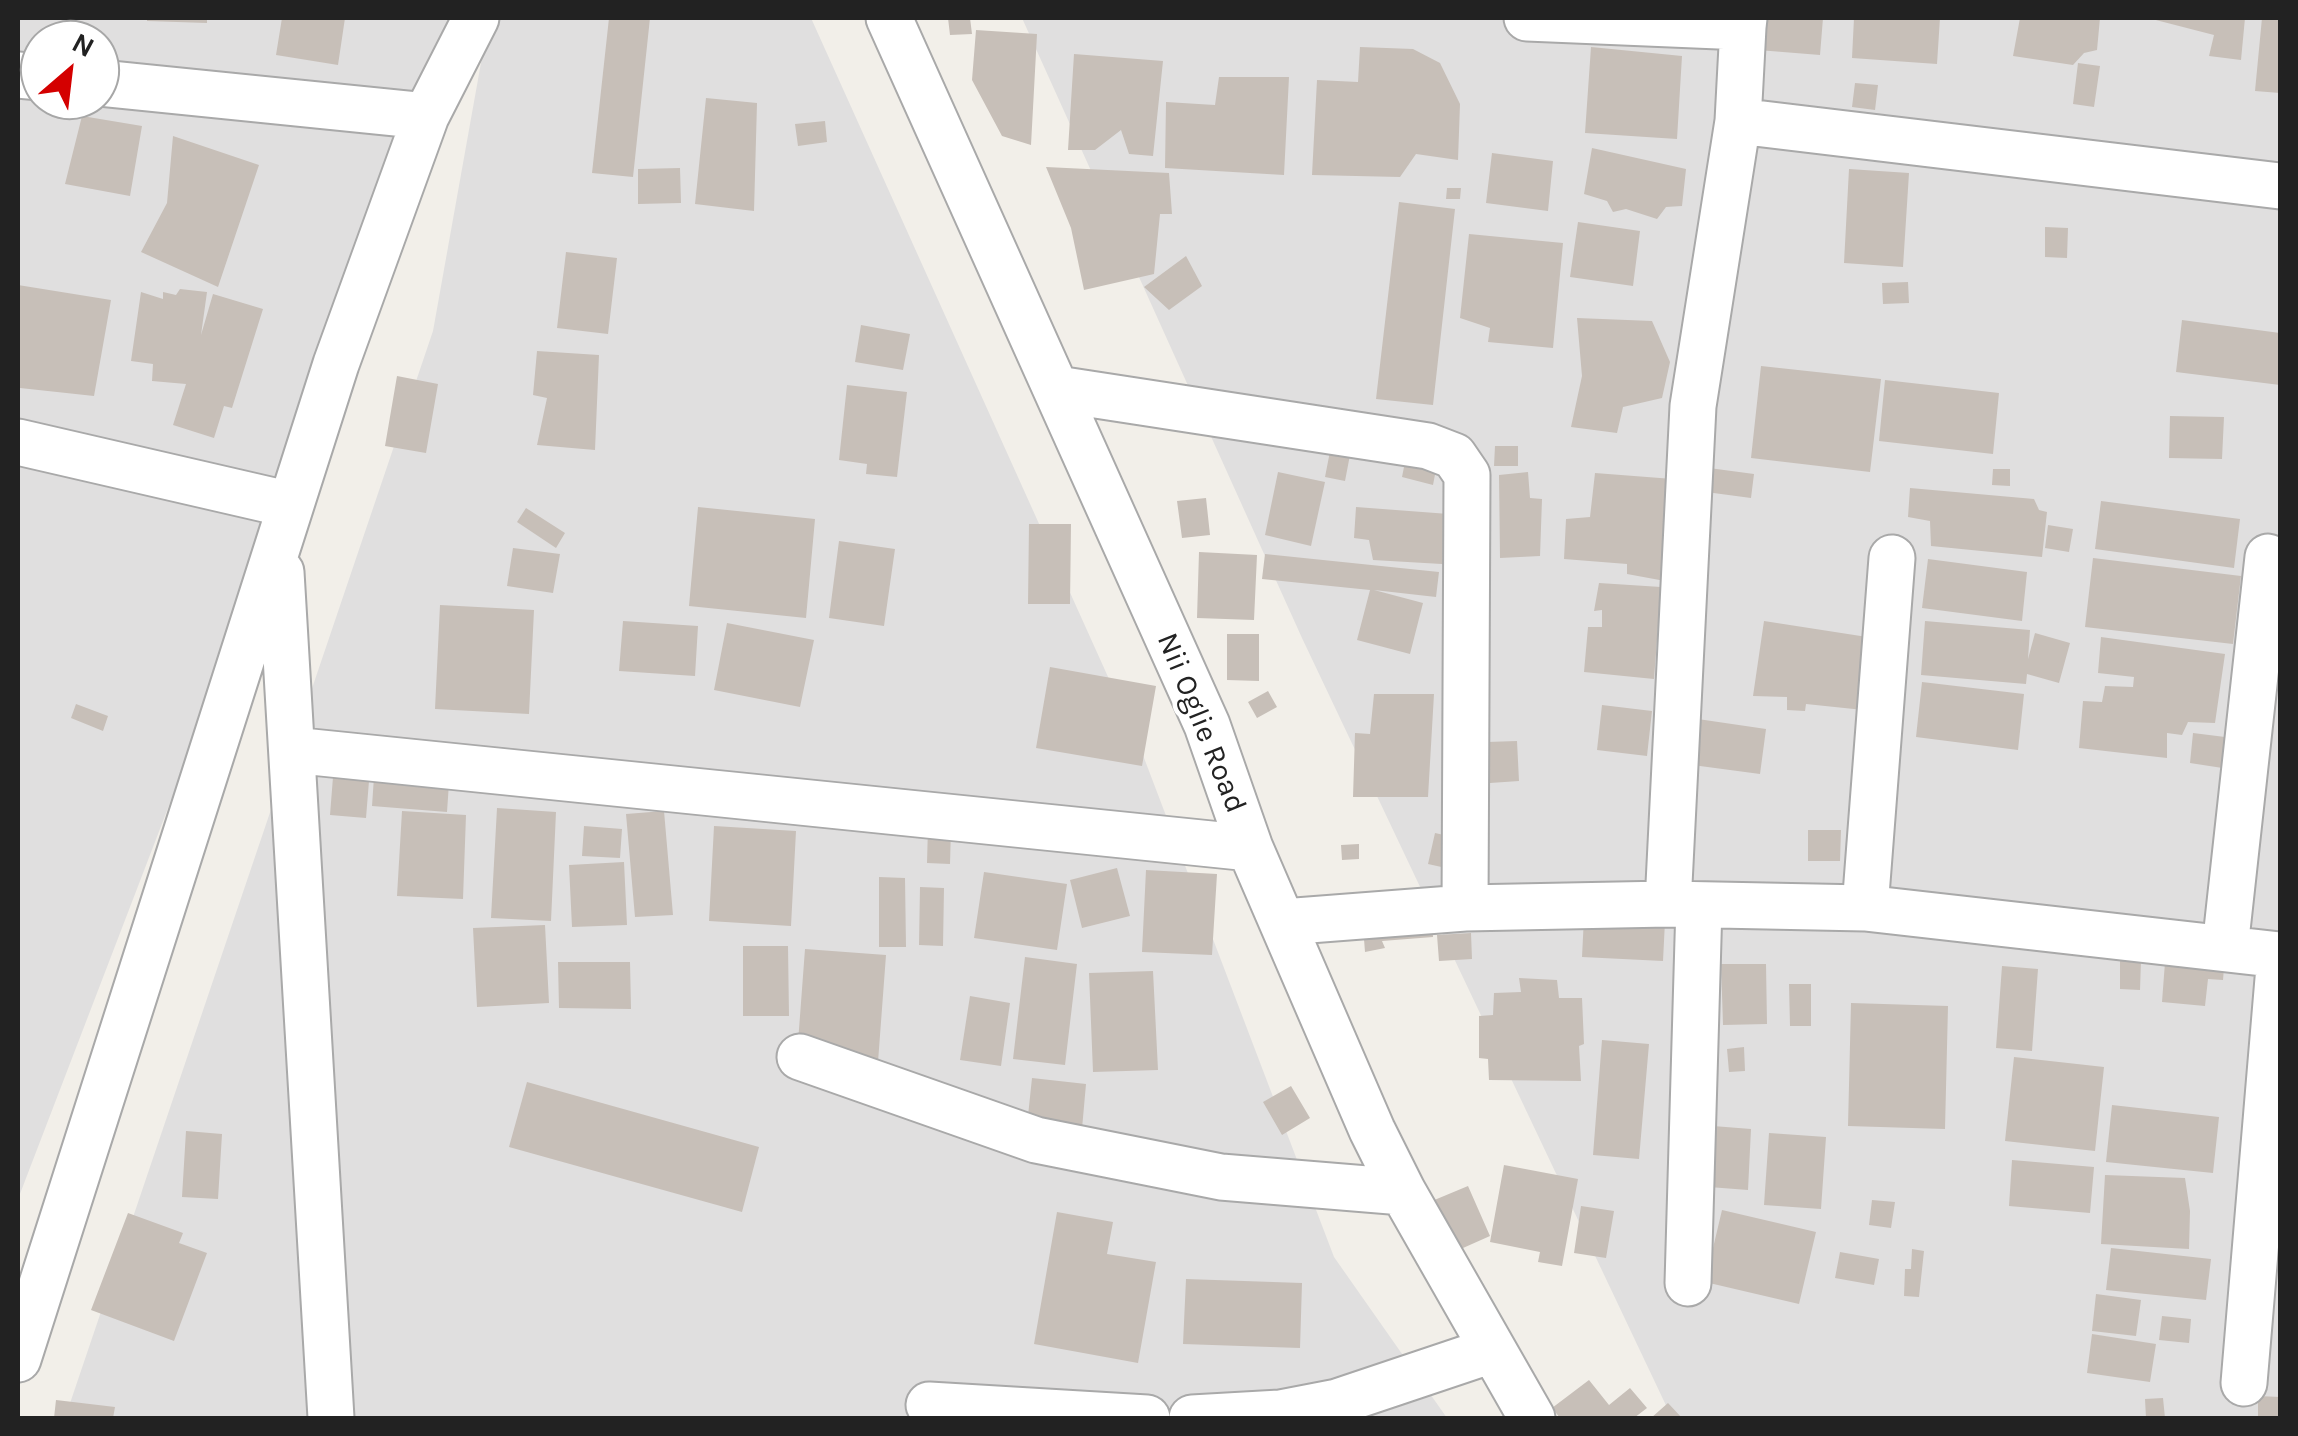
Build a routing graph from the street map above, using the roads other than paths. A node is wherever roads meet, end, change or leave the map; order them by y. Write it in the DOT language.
graph roads {
  1 [pos="476,18"];
  2 [pos="889,18"];
  3 [pos="1527,18"];
  4 [pos="1744,22"];
  5 [pos="120,85"];
  6 [pos="426,116"];
  7 [pos="1738,121"];
  8 [pos="2280,186"];
  9 [pos="1058,389"];
  10 [pos="18,442"];
  11 [pos="285,525"];
  12 [pos="2268,557"];
  13 [pos="1892,558"];
  14 [pos="292,750"];
  15 [pos="1250,848"];
  16 [pos="1683,904"];
  17 [pos="1465,908"];
  18 [pos="1865,908"];
  19 [pos="1282,922"];
  20 [pos="2225,948"];
  21 [pos="2280,955"];
  22 [pos="800,1056"];
  23 [pos="1403,1192"];
  24 [pos="1688,1283"];
  25 [pos="1492,1350"];
  26 [pos="18,1359"];
  27 [pos="2244,1383"];
  28 [pos="929,1405"];
  29 [pos="331,1418"];
  30 [pos="1147,1418"];
  31 [pos="1192,1418"];
  32 [pos="1532,1418"];
  1 -- 6 [label="street"];
  2 -- 9 [label="street, Nii Oglie Road"];
  3 -- 4 [label="street"];
  4 -- 7 [label="street"];
  5 -- 6 [label="street"];
  6 -- 11 [label="street"];
  7 -- 8 [label="street"];
  7 -- 16 [label="street"];
  9 -- 15 [label="street, Nii Oglie Road"];
  9 -- 17 [label="street"];
  10 -- 11 [label="street"];
  11 -- 14 [label="street"];
  11 -- 26 [label="street"];
  12 -- 20 [label="street"];
  13 -- 18 [label="street"];
  14 -- 15 [label="street"];
  14 -- 29 [label="street"];
  15 -- 19 [label="street, Nii Oglie Road"];
  16 -- 17 [label="street"];
  16 -- 18 [label="street"];
  16 -- 24 [label="street"];
  17 -- 19 [label="street"];
  18 -- 20 [label="street"];
  19 -- 23 [label="street, Nii Oglie Road"];
  20 -- 21 [label="street"];
  21 -- 27 [label="street"];
  22 -- 23 [label="street"];
  23 -- 25 [label="street, Nii Oglie Road"];
  25 -- 31 [label="street"];
  25 -- 32 [label="street, Nii Oglie Road"];
  28 -- 30 [label="street"];
}
